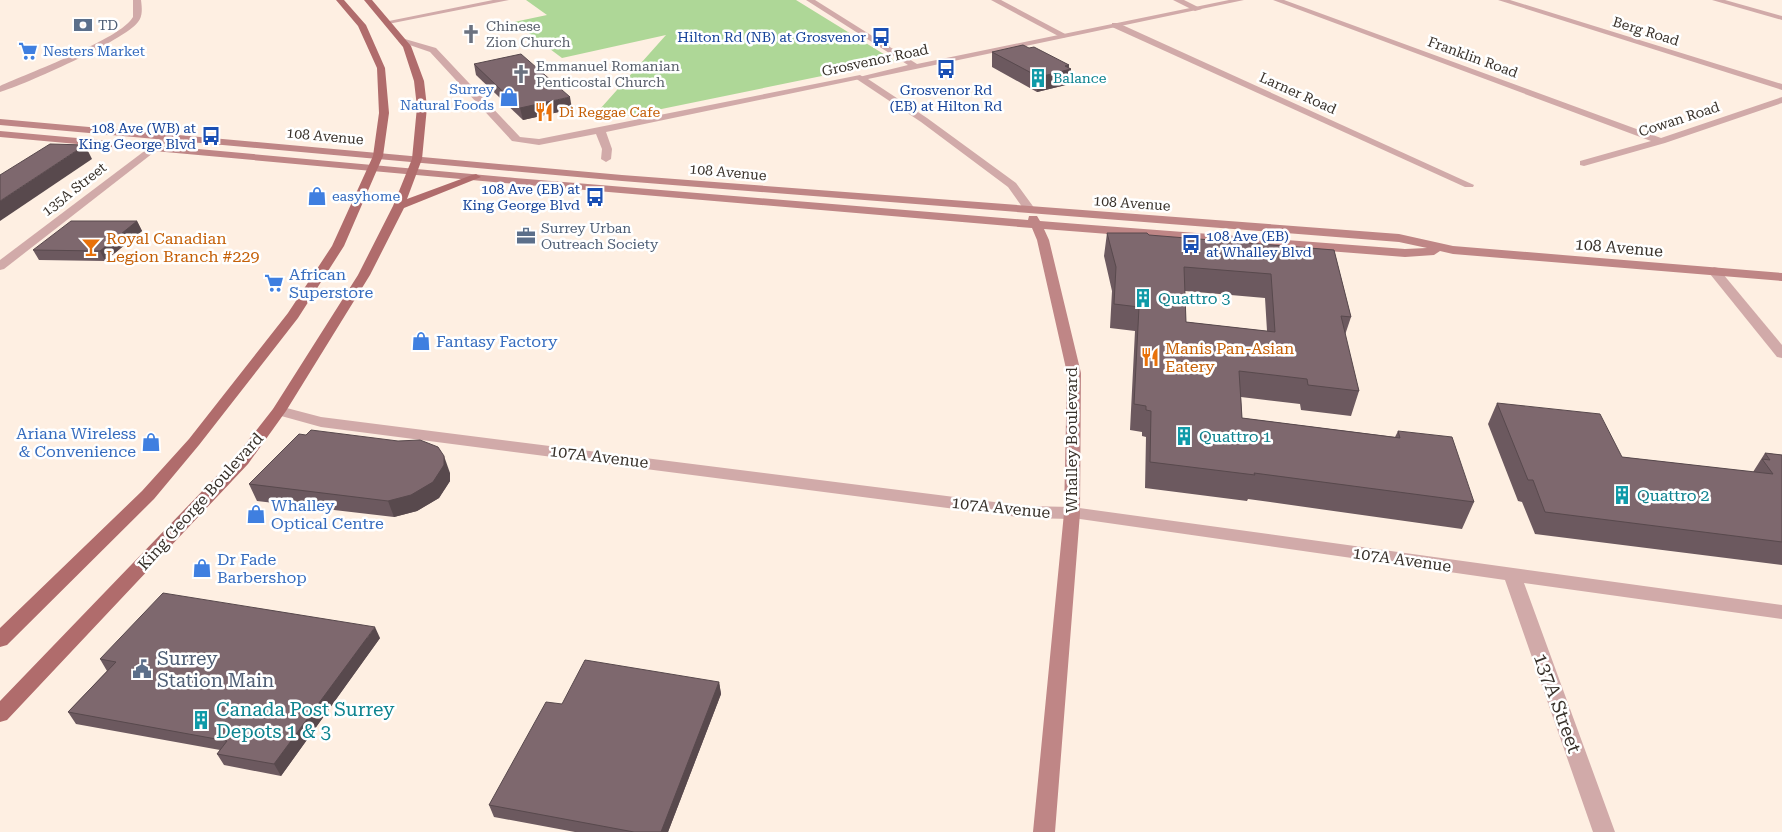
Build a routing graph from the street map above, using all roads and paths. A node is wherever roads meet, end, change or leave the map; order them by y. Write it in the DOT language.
graph roads {
  1 [pos="137,0"];
  2 [pos="340,0"];
  3 [pos="368,0"];
  4 [pos="505,0"];
  5 [pos="810,0"];
  6 [pos="995,0"];
  7 [pos="1176,0"];
  8 [pos="1240,0"];
  9 [pos="1277,0"];
  10 [pos="1502,0"];
  11 [pos="1716,0"];
  12 [pos="1198,9"];
  13 [pos="1782,18"];
  14 [pos="388,22"];
  15 [pos="1115,26"];
  16 [pos="1065,36"];
  17 [pos="401,39"];
  18 [pos="915,66"];
  19 [pos="860,78"];
  20 [pos="1782,88"];
  21 [pos="0,89"];
  22 [pos="1782,100"];
  23 [pos="0,122"];
  24 [pos="600,130"];
  25 [pos="0,134"];
  26 [pos="167,137"];
  27 [pos="1661,141"];
  28 [pos="152,148"];
  29 [pos="606,154"];
  30 [pos="417,159"];
  31 [pos="376,161"];
  32 [pos="1584,163"];
  33 [pos="412,171"];
  34 [pos="476,177"];
  35 [pos="1469,186"];
  36 [pos="399,206"];
  37 [pos="1033,217"];
  38 [pos="1453,250"];
  39 [pos="0,266"];
  40 [pos="1714,272"];
  41 [pos="1782,277"];
  42 [pos="1782,354"];
  43 [pos="279,411"];
  44 [pos="1072,513"];
  45 [pos="1512,575"];
  46 [pos="1782,612"];
  47 [pos="0,640"];
  48 [pos="0,714"];
  49 [pos="1044,832"];
  50 [pos="1604,832"];
  1 -- 21 [label="street"];
  2 -- 31 [label="main road"];
  3 -- 14 [label="main road, King George Boulevard"];
  4 -- 14 [label="street"];
  5 -- 18 [label="street"];
  6 -- 16 [label="street"];
  7 -- 12 [label="street"];
  8 -- 12 [label="street, Grosvenor Road"];
  9 -- 27 [label="street, Franklin Road"];
  10 -- 20 [label="street, Berg Road"];
  11 -- 13 [label="street"];
  12 -- 15 [label="street, Grosvenor Road"];
  14 -- 17 [label="main road, King George Boulevard"];
  15 -- 16 [label="street, Grosvenor Road"];
  15 -- 35 [label="street, Larner Road"];
  16 -- 18 [label="street, Grosvenor Road"];
  17 -- 24 [label="street, Grosvenor Road"];
  17 -- 30 [label="main road, King George Boulevard"];
  18 -- 19 [label="street, Grosvenor Road"];
  19 -- 24 [label="street, Grosvenor Road"];
  19 -- 37 [label="street, Whalley Boulevard"];
  22 -- 27 [label="street, Cowan Road"];
  23 -- 26 [label="main road, 108 Avenue"];
  24 -- 29 [label="street"];
  25 -- 28 [label="main road, 108 Avenue"];
  26 -- 28 [label="street, 135A Street"];
  26 -- 31 [label="main road, 108 Avenue"];
  27 -- 32 [label="street, Cowan Road"];
  28 -- 31 [label="main road, 108 Avenue"];
  28 -- 39 [label="street, 135A Street"];
  30 -- 31 [label="main road, 108 Avenue"];
  30 -- 33 [label="main road, King George Boulevard"];
  30 -- 37 [label="main road, 108 Avenue"];
  31 -- 33 [label="main road, 108 Avenue"];
  31 -- 47 [label="main road"];
  33 -- 34 [label="main road, 108 Avenue"];
  33 -- 36 [label="main road, King George Boulevard"];
  34 -- 36 [label="main road"];
  34 -- 37 [label="main road, 108 Avenue"];
  36 -- 43 [label="main road, King George Boulevard"];
  37 -- 38 [label="main road, 108 Avenue"];
  37 -- 38 [label="main road, 108 Avenue"];
  37 -- 44 [label="main road, Whalley Boulevard"];
  38 -- 40 [label="main road, 108 Avenue"];
  40 -- 41 [label="main road, 108 Avenue"];
  40 -- 42 [label="street"];
  43 -- 44 [label="street, 107A Avenue"];
  43 -- 48 [label="main road, King George Boulevard"];
  44 -- 45 [label="street, 107A Avenue"];
  44 -- 49 [label="main road, Whalley Boulevard"];
  45 -- 46 [label="street, 107A Avenue"];
  45 -- 50 [label="street, 137A Street"];
}
